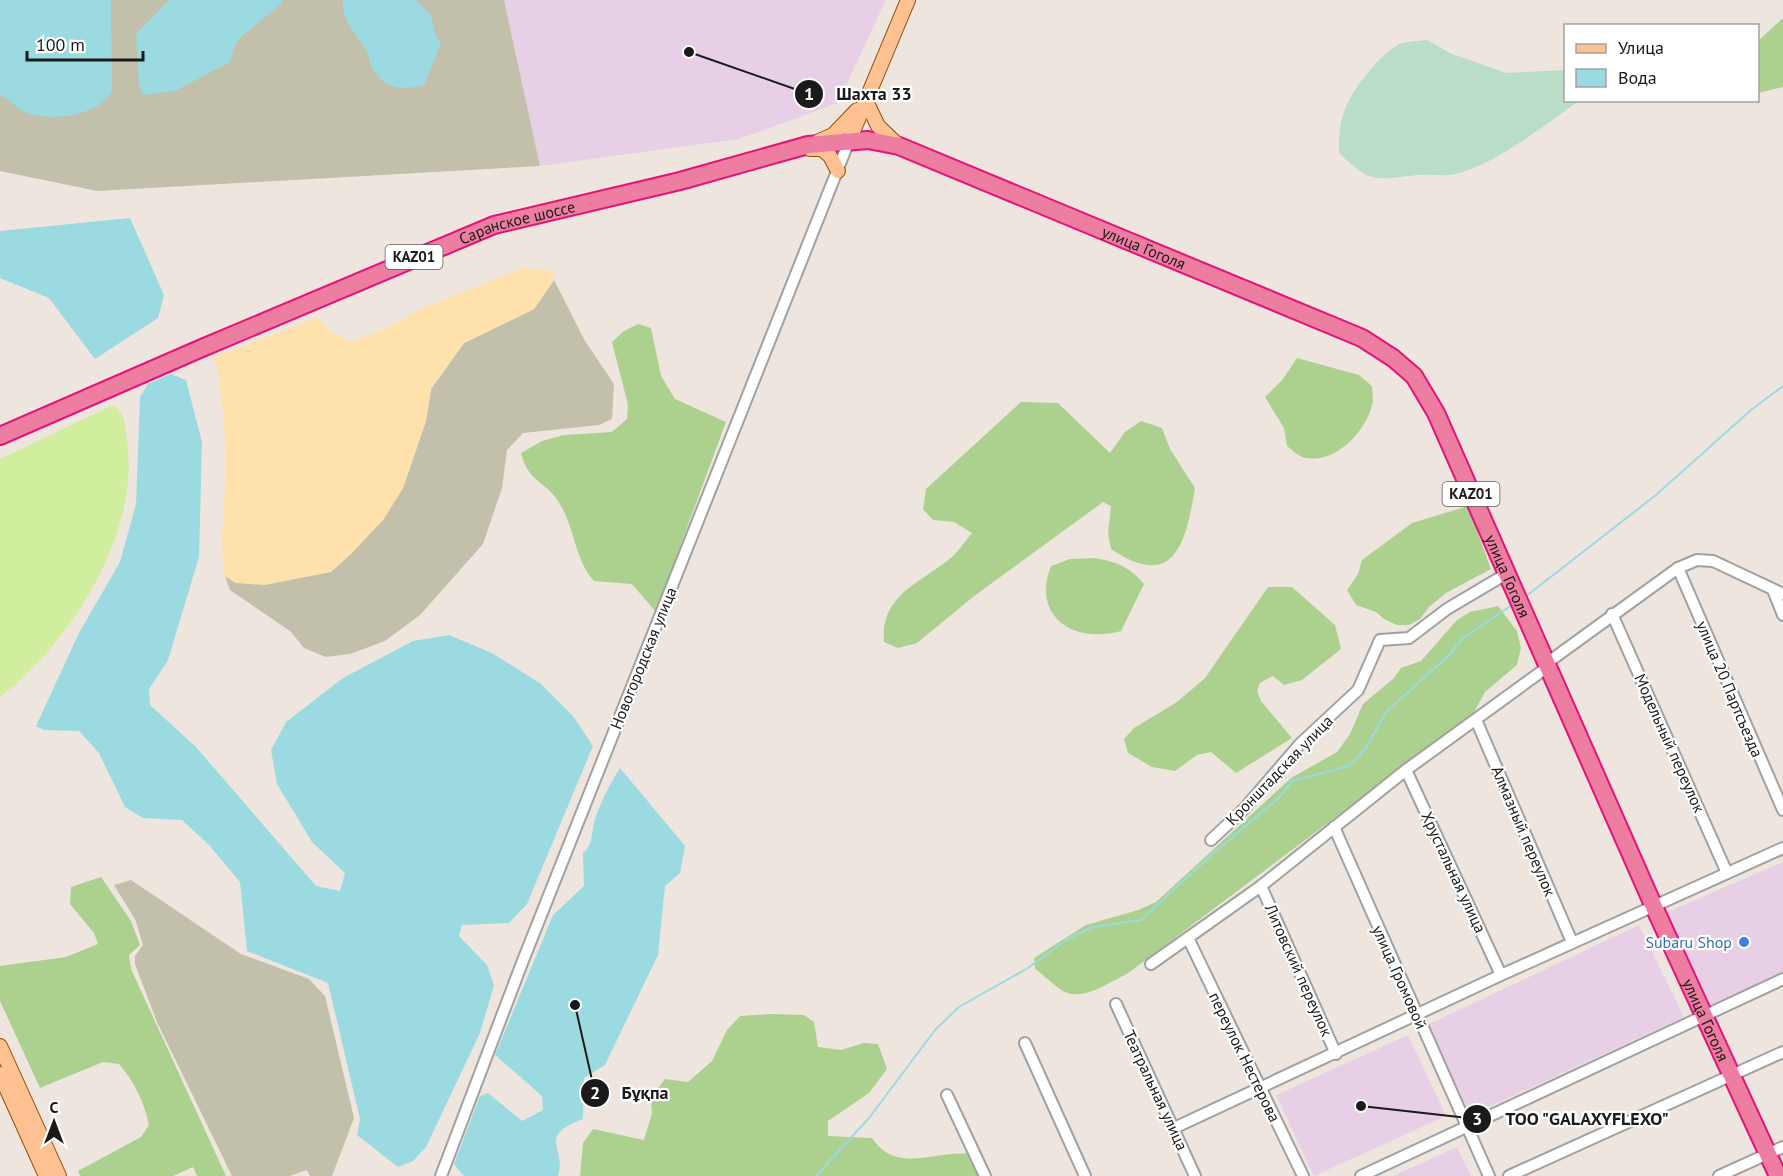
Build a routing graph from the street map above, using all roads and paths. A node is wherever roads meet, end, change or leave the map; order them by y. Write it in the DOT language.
graph roads {
  1 [pos="908,0"];
  2 [pos="865,99"];
  3 [pos="849,141"];
  4 [pos="899,146"];
  5 [pos="800,148"];
  6 [pos="838,171"];
  7 [pos="0,436"];
  8 [pos="1678,568"];
  9 [pos="1506,574"];
  10 [pos="1778,592"];
  11 [pos="1612,614"];
  12 [pos="1783,615"];
  13 [pos="1548,665"];
  14 [pos="1476,720"];
  15 [pos="1406,770"];
  16 [pos="1783,810"];
  17 [pos="1334,827"];
  18 [pos="1210,840"];
  19 [pos="1783,848"];
  20 [pos="1727,873"];
  21 [pos="1261,886"];
  22 [pos="1654,907"];
  23 [pos="1188,938"];
  24 [pos="1572,942"];
  25 [pos="1150,964"];
  26 [pos="1501,975"];
  27 [pos="1783,979"];
  28 [pos="1116,1004"];
  29 [pos="1705,1014"];
  30 [pos="1416,1015"];
  31 [pos="1025,1042"];
  32 [pos="0,1046"];
  33 [pos="1783,1052"];
  34 [pos="1336,1054"];
  35 [pos="0,1074"];
  36 [pos="1731,1075"];
  37 [pos="1260,1089"];
  38 [pos="947,1095"];
  39 [pos="1467,1126"];
  40 [pos="1174,1128"];
  41 [pos="1776,1150"];
  42 [pos="46,1176"];
  43 [pos="59,1176"];
  44 [pos="441,1176"];
  45 [pos="985,1176"];
  46 [pos="1085,1176"];
  47 [pos="1195,1176"];
  48 [pos="1303,1176"];
  49 [pos="1361,1176"];
  50 [pos="1489,1176"];
  51 [pos="1509,1176"];
  52 [pos="1719,1176"];
  53 [pos="1778,1176"];
  1 -- 2 [label="main road"];
  2 -- 3 [label="main road"];
  2 -- 4 [label="main road"];
  2 -- 5 [label="main road"];
  3 -- 4 [label="highway, улица Гоголя / KАZ01"];
  3 -- 5 [label="highway, Саранское шоссе / KAZ01"];
  3 -- 6 [label="street, Новогородская улица"];
  4 -- 9 [label="highway, улица Гоголя / KАZ01"];
  5 -- 6 [label="main road"];
  5 -- 7 [label="highway, Саранское шоссе / KAZ01"];
  6 -- 44 [label="street, Новогородская улица"];
  8 -- 10 [label="street"];
  8 -- 11 [label="street"];
  8 -- 16 [label="street, улица 20 Партсъезда"];
  9 -- 13 [label="highway, улица Гоголя / KАZ01"];
  9 -- 18 [label="street, Кронштадская улица"];
  10 -- 12 [label="street"];
  11 -- 13 [label="street"];
  11 -- 20 [label="street, Модельный переулок"];
  13 -- 14 [label="street"];
  13 -- 22 [label="highway, улица Гоголя / KАZ01"];
  14 -- 15 [label="street"];
  14 -- 24 [label="street, Алмазный переулок"];
  15 -- 17 [label="street"];
  15 -- 26 [label="street, Хрустальная улица"];
  17 -- 21 [label="street"];
  17 -- 30 [label="street, улица Громовой"];
  19 -- 20 [label="street"];
  20 -- 22 [label="street"];
  21 -- 23 [label="street"];
  21 -- 34 [label="street, Литовский переулок"];
  22 -- 24 [label="street"];
  22 -- 29 [label="highway, улица Гоголя / KАZ01"];
  23 -- 25 [label="street"];
  23 -- 37 [label="street, переулок Нестерова"];
  24 -- 26 [label="street"];
  26 -- 30 [label="street"];
  27 -- 29 [label="street"];
  28 -- 40 [label="street, Театральная улица"];
  29 -- 36 [label="highway, улица Гоголя / KАZ01"];
  29 -- 39 [label="street"];
  30 -- 34 [label="street"];
  30 -- 39 [label="street, улица Громовой"];
  31 -- 46 [label="street"];
  32 -- 43 [label="main road"];
  33 -- 36 [label="street"];
  34 -- 37 [label="street"];
  35 -- 42 [label="main road"];
  36 -- 41 [label="highway, улица Гоголя / KАZ01"];
  36 -- 51 [label="street"];
  37 -- 40 [label="street"];
  37 -- 48 [label="street, переулок Нестерова"];
  38 -- 45 [label="street"];
  39 -- 49 [label="street"];
  39 -- 50 [label="street, улица Громовой"];
  40 -- 47 [label="street, Театральная улица"];
  41 -- 52 [label="street"];
  41 -- 53 [label="highway, улица Гоголя / KАZ01"];
}
